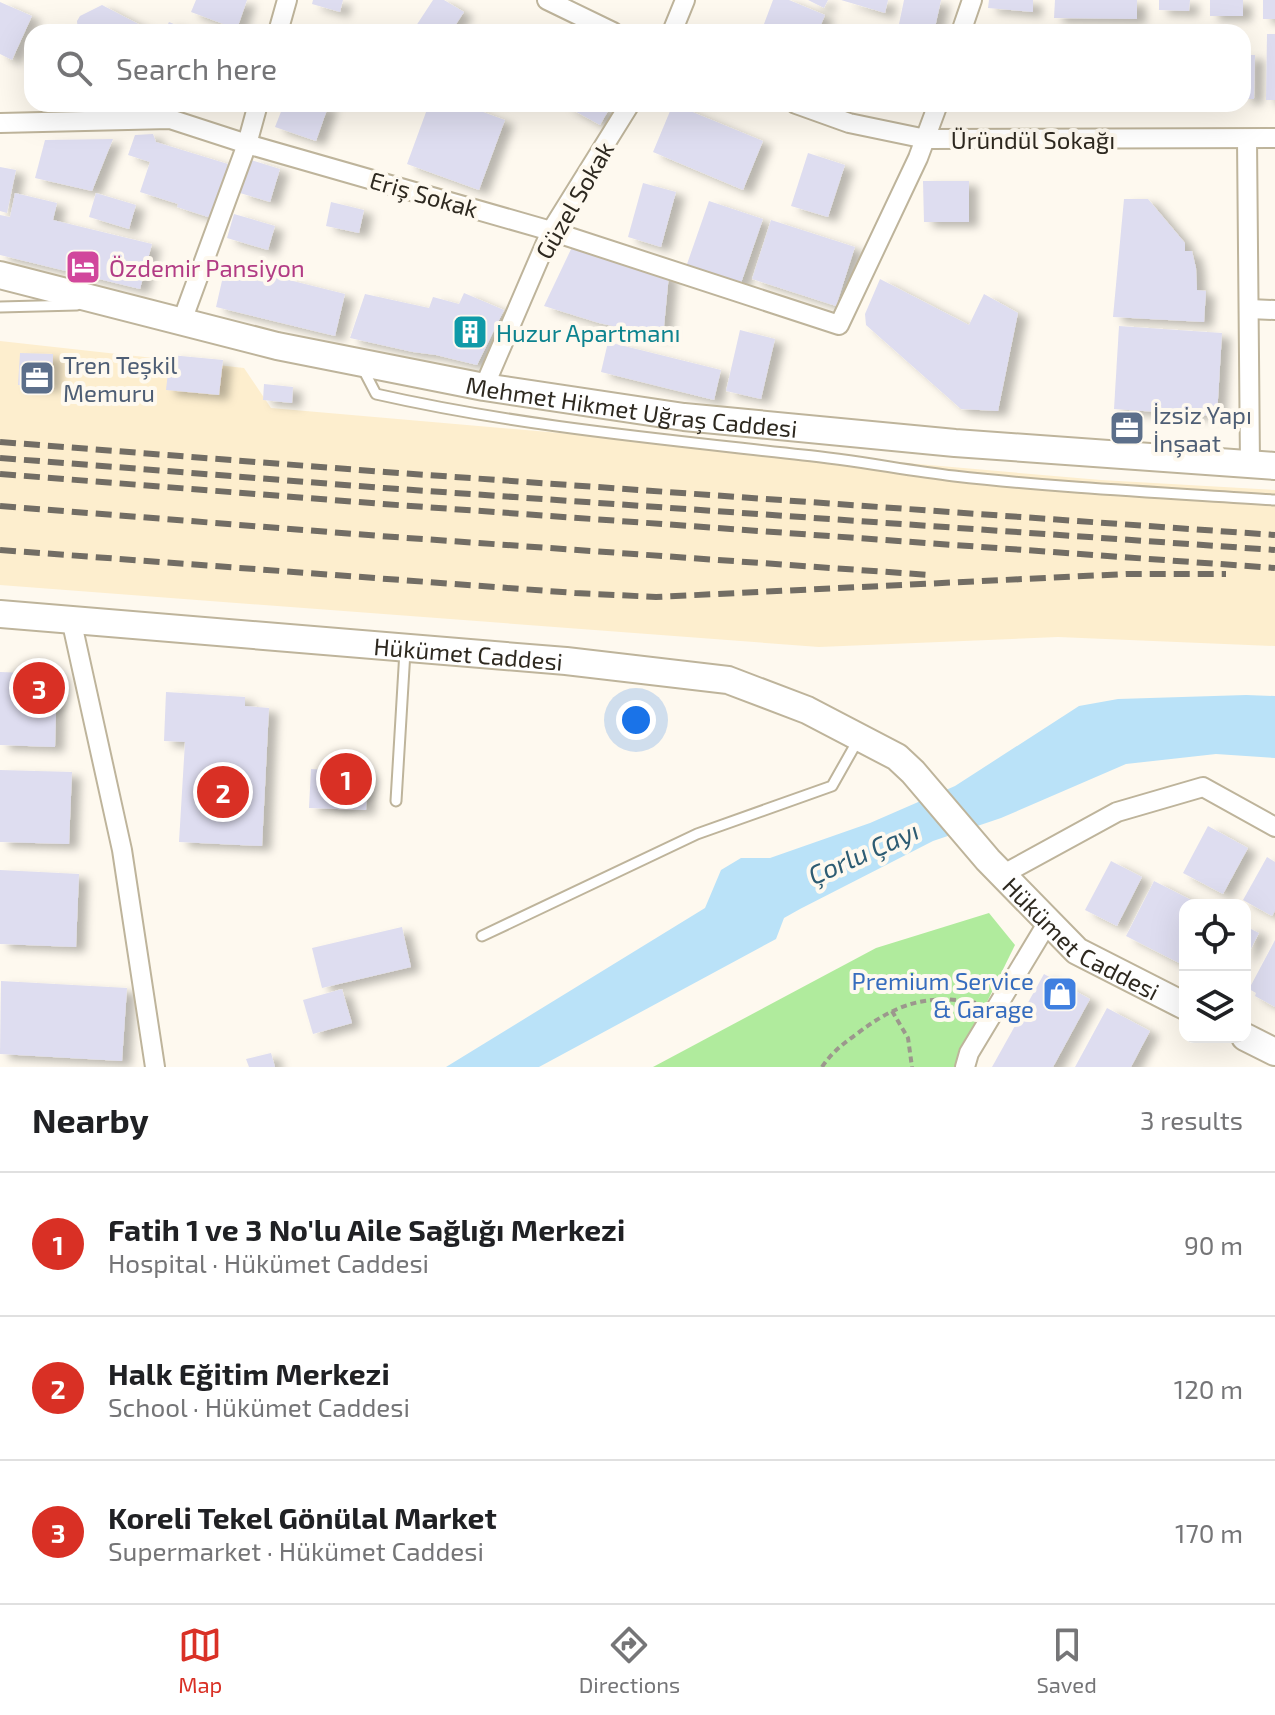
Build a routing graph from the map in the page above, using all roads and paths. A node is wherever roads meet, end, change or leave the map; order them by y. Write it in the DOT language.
graph roads {
  1 [pos="287,0"];
  2 [pos="547,0"];
  3 [pos="685,0"];
  4 [pos="972,0"];
  5 [pos="280,24"];
  6 [pos="596,24"];
  7 [pos="675,24"];
  8 [pos="964,24"];
  9 [pos="256,112"];
  10 [pos="625,112"];
  11 [pos="818,112"];
  12 [pos="935,112"];
  13 [pos="0,123"];
  14 [pos="1275,138"];
  15 [pos="926,139"];
  16 [pos="1247,139"];
  17 [pos="247,144"];
  18 [pos="551,231"];
  19 [pos="0,275"];
  20 [pos="111,303"];
  21 [pos="0,307"];
  22 [pos="1249,309"];
  23 [pos="1275,310"];
  24 [pos="182,321"];
  25 [pos="359,362"];
  26 [pos="484,387"];
  27 [pos="1263,466"];
  28 [pos="1275,500"];
  29 [pos="0,614"];
  30 [pos="71,619"];
  31 [pos="405,647"];
  32 [pos="859,737"];
  33 [pos="396,801"];
  34 [pos="1275,827"];
  35 [pos="995,867"];
  36 [pos="1048,922"];
  37 [pos="482,936"];
  38 [pos="1179,1003"];
  39 [pos="985,1005"];
  40 [pos="892,1011"];
  41 [pos="1251,1040"];
  42 [pos="1275,1052"];
  43 [pos="155,1067"];
  44 [pos="822,1067"];
  45 [pos="912,1067"];
  46 [pos="965,1067"];
  1 -- 5 [label="street"];
  2 -- 6 [label="street"];
  3 -- 7 [label="street"];
  4 -- 8 [label="street"];
  9 -- 17 [label="street"];
  10 -- 18 [label="street, Güzel Sokak"];
  11 -- 15 [label="street, Üründül Sokağı"];
  12 -- 15 [label="street"];
  13 -- 17 [label="street, Eriş Sokak"];
  14 -- 16 [label="street, Üründül Sokağı"];
  15 -- 16 [label="street, Üründül Sokağı"];
  15 -- 18 [label="street, Eriş Sokak"];
  16 -- 22 [label="street"];
  17 -- 18 [label="street, Eriş Sokak"];
  17 -- 24 [label="street"];
  18 -- 26 [label="street, Güzel Sokak"];
  19 -- 20 [label="street, Mehmet Hikmet Uğraş Caddesi"];
  20 -- 21 [label="lane"];
  20 -- 24 [label="street, Mehmet Hikmet Uğraş Caddesi"];
  22 -- 23 [label="street"];
  22 -- 27 [label="street"];
  24 -- 25 [label="street, Mehmet Hikmet Uğraş Caddesi"];
  25 -- 26 [label="street, Mehmet Hikmet Uğraş Caddesi"];
  25 -- 28 [label="lane"];
  26 -- 27 [label="street, Mehmet Hikmet Uğraş Caddesi"];
  29 -- 30 [label="street, Hükümet Caddesi"];
  30 -- 31 [label="street, Hükümet Caddesi"];
  30 -- 43 [label="street"];
  31 -- 32 [label="street, Hükümet Caddesi"];
  31 -- 33 [label="lane"];
  32 -- 35 [label="street, Hükümet Caddesi"];
  32 -- 37 [label="lane"];
  34 -- 35 [label="street"];
  35 -- 36 [label="street, Hükümet Caddesi"];
  36 -- 38 [label="street, Hükümet Caddesi"];
  36 -- 46 [label="street"];
  39 -- 40 [label="path"];
  40 -- 44 [label="path"];
  40 -- 45 [label="path"];
  41 -- 42 [label="street"];
}
